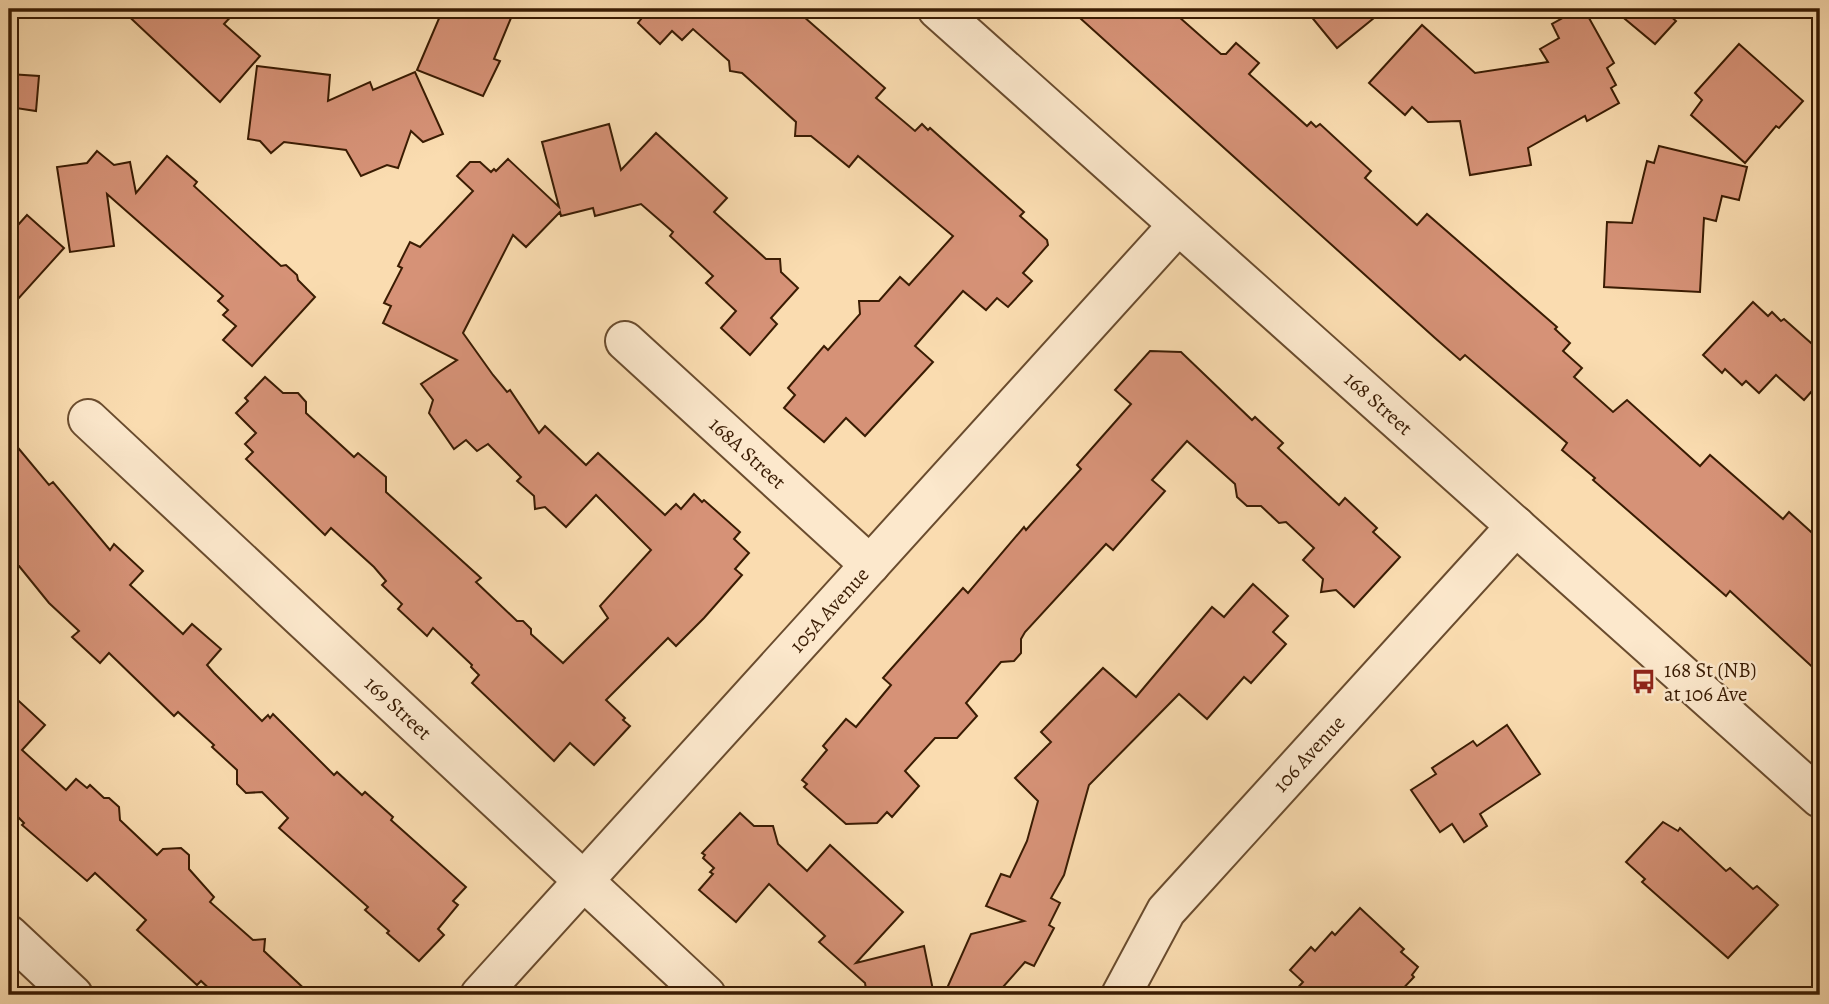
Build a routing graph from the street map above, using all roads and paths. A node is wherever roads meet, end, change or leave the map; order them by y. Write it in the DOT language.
graph roads {
  1 [pos="937,9"];
  2 [pos="1178,225"];
  3 [pos="625,341"];
  4 [pos="88,419"];
  5 [pos="1516,526"];
  6 [pos="870,565"];
  7 [pos="1820,798"];
  8 [pos="584,881"];
  9 [pos="9,935"];
  10 [pos="73,995"];
  11 [pos="480,995"];
  12 [pos="706,995"];
  13 [pos="1121,995"];
  1 -- 2 [label="street, 168 Street"];
  2 -- 5 [label="street, 168 Street"];
  2 -- 6 [label="street, 105A Avenue"];
  3 -- 6 [label="street, 168A Street"];
  4 -- 8 [label="street, 169 Street"];
  5 -- 7 [label="street, 168 Street"];
  5 -- 13 [label="street, 106 Avenue"];
  6 -- 8 [label="street, 105A Avenue"];
  8 -- 11 [label="street, 105A Avenue"];
  8 -- 12 [label="street, 169 Street"];
  9 -- 10 [label="street"];
}
